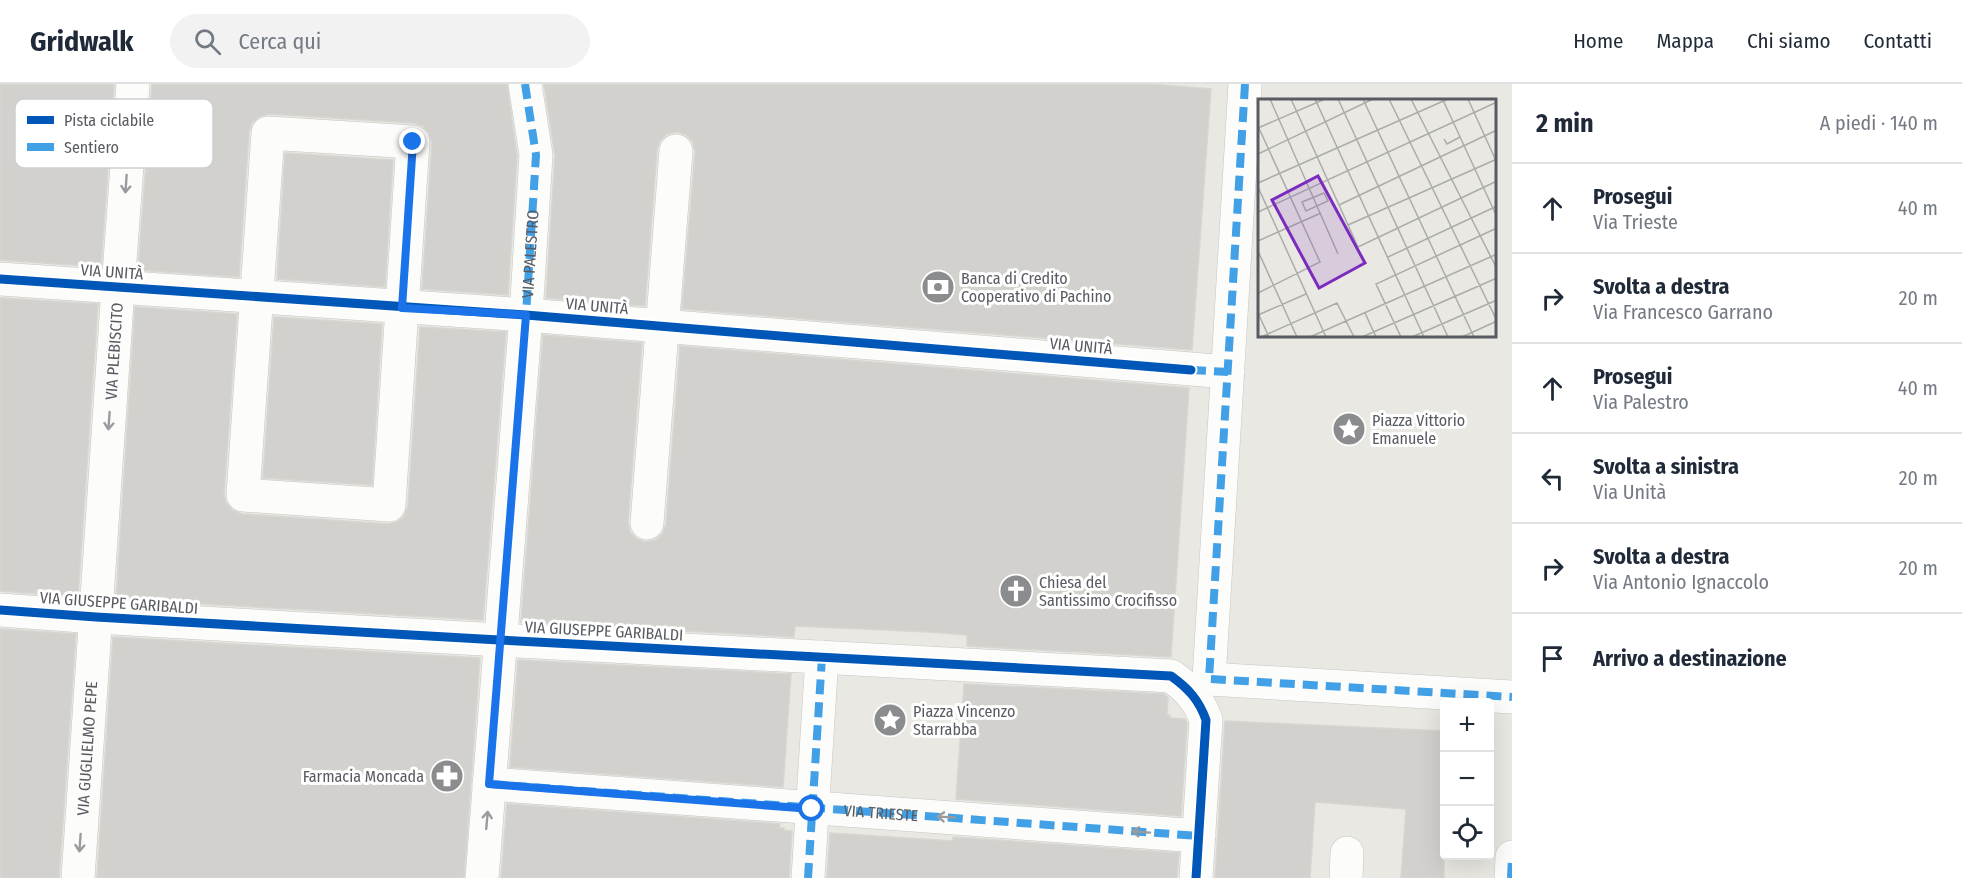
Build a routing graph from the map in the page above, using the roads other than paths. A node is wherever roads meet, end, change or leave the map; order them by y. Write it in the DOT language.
graph roads {
  1 [pos="134,84"];
  2 [pos="525,84"];
  3 [pos="1245,84"];
  4 [pos="133,99"];
  5 [pos="676,151"];
  6 [pos="127,168"];
  7 [pos="0,279"];
  8 [pos="118,288"];
  9 [pos="257,298"];
  10 [pos="402,308"];
  11 [pos="526,315"];
  12 [pos="663,327"];
  13 [pos="1228,372"];
  14 [pos="647,523"];
  15 [pos="0,610"];
  16 [pos="96,617"];
  17 [pos="499,640"];
  18 [pos="822,657"];
  19 [pos="1195,692"];
  20 [pos="1512,697"];
  21 [pos="489,784"];
  22 [pos="812,809"];
  23 [pos="1199,836"];
  24 [pos="1512,857"];
  25 [pos="78,878"];
  26 [pos="482,878"];
  27 [pos="808,878"];
  28 [pos="1196,878"];
  29 [pos="1511,878"];
  1 -- 4 [label="street, VIA PLEBISCITO, one-way"];
  2 -- 11 [label="street, VIA PALESTRO"];
  3 -- 13 [label="street"];
  5 -- 12 [label="street"];
  6 -- 8 [label="street, VIA PLEBISCITO, one-way"];
  7 -- 8 [label="street, VIA UNITÀ"];
  8 -- 9 [label="street, VIA UNITÀ"];
  8 -- 16 [label="street, VIA PLEBISCITO, one-way"];
  9 -- 10 [label="street, VIA UNITÀ"];
  9 -- 10 [label="street"];
  9 -- 10 [label="street"];
  10 -- 11 [label="street, VIA UNITÀ"];
  11 -- 12 [label="street, VIA UNITÀ"];
  11 -- 17 [label="street, VIA PALESTRO"];
  12 -- 13 [label="street, VIA UNITÀ"];
  12 -- 14 [label="street"];
  13 -- 19 [label="street"];
  15 -- 16 [label="street, VIA GIUSEPPE GARIBALDI"];
  16 -- 17 [label="street, VIA GIUSEPPE GARIBALDI"];
  16 -- 25 [label="street, VIA GUGLIELMO PEPE, one-way"];
  17 -- 18 [label="street, VIA GIUSEPPE GARIBALDI"];
  17 -- 21 [label="street, VIA PALESTRO"];
  18 -- 19 [label="street, VIA GIUSEPPE GARIBALDI"];
  18 -- 22 [label="street"];
  19 -- 20 [label="street, VIA GIUSEPPE GARIBALDI"];
  19 -- 23 [label="street"];
  21 -- 22 [label="street, VIA TRIESTE"];
  26 -- 21 [label="street, VIA PALESTRO, one-way"];
  23 -- 22 [label="street, VIA TRIESTE, one-way"];
  22 -- 27 [label="street"];
  23 -- 28 [label="street"];
  24 -- 29 [label="street"];
}
